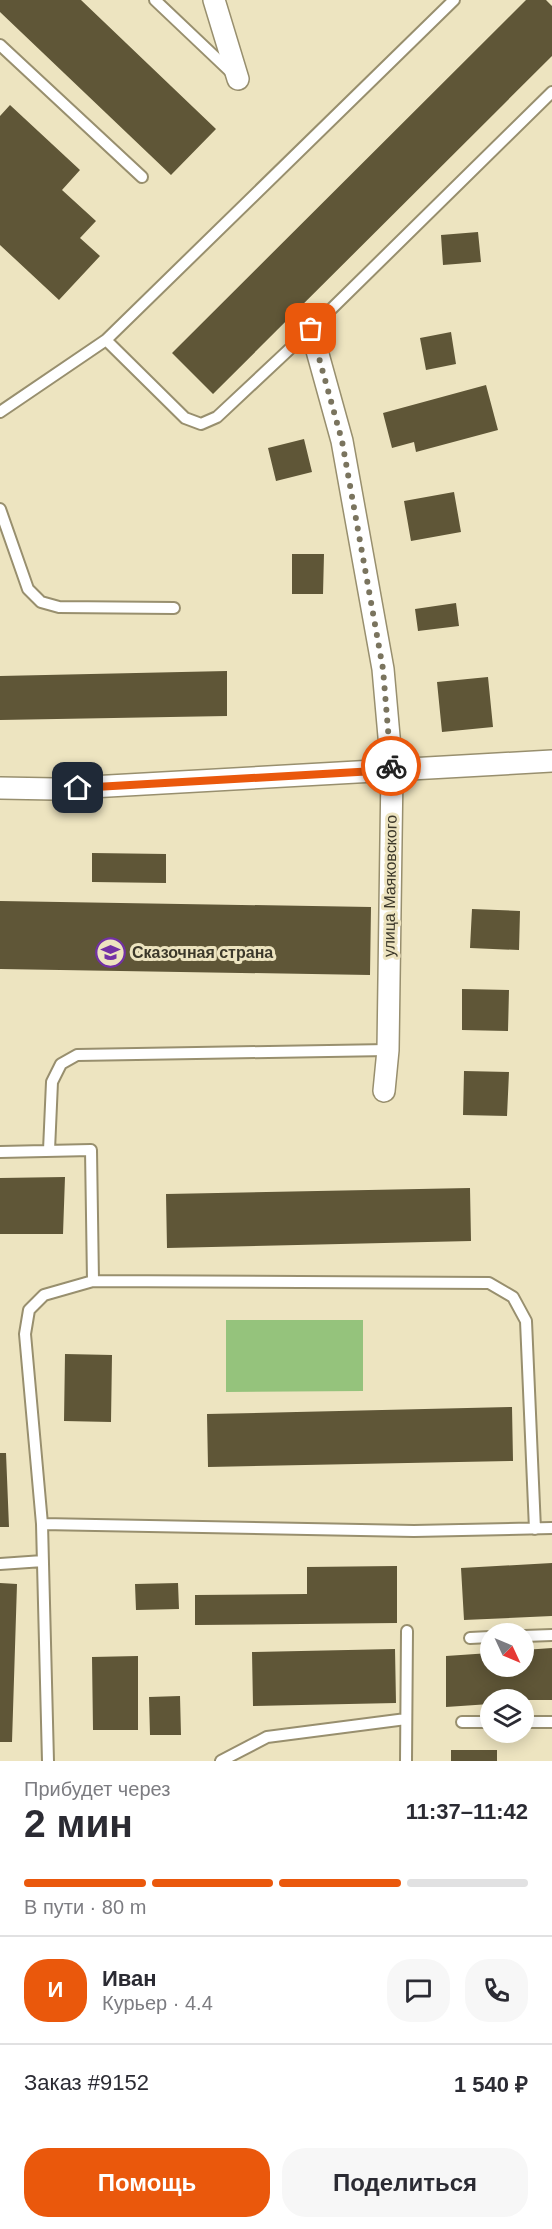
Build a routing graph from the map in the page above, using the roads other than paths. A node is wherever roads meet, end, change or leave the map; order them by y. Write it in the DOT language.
graph roads {
  1 [pos="155,0"];
  2 [pos="214,0"];
  3 [pos="454,0"];
  4 [pos="0,45"];
  5 [pos="238,79"];
  6 [pos="552,92"];
  7 [pos="142,177"];
  8 [pos="311,329"];
  9 [pos="106,340"];
  10 [pos="0,412"];
  11 [pos="0,509"];
  12 [pos="174,608"];
  13 [pos="552,761"];
  14 [pos="392,770"];
  15 [pos="0,788"];
  16 [pos="388,1050"];
  17 [pos="384,1091"];
  18 [pos="49,1150"];
  19 [pos="0,1152"];
  20 [pos="93,1281"];
  21 [pos="42,1524"];
  22 [pos="552,1528"];
  23 [pos="535,1529"];
  24 [pos="43,1561"];
  25 [pos="0,1564"];
  26 [pos="407,1631"];
  27 [pos="552,1635"];
  28 [pos="534,1636"];
  29 [pos="470,1638"];
  30 [pos="480,1638"];
  31 [pos="406,1719"];
  32 [pos="462,1722"];
  33 [pos="480,1722"];
  34 [pos="534,1722"];
  35 [pos="552,1722"];
  36 [pos="48,1761"];
  37 [pos="221,1761"];
  38 [pos="406,1761"];
  1 -- 5 [label="lane"];
  2 -- 5 [label="street"];
  3 -- 9 [label="lane"];
  4 -- 7 [label="lane"];
  6 -- 8 [label="lane"];
  8 -- 9 [label="lane"];
  8 -- 14 [label="street, улица Маяковского"];
  9 -- 10 [label="lane"];
  11 -- 12 [label="lane"];
  13 -- 14 [label="street"];
  14 -- 15 [label="street"];
  14 -- 16 [label="street, улица Маяковского"];
  16 -- 17 [label="street, улица Маяковского"];
  16 -- 18 [label="lane"];
  18 -- 19 [label="lane"];
  18 -- 20 [label="lane"];
  20 -- 21 [label="lane"];
  20 -- 23 [label="lane"];
  21 -- 23 [label="lane"];
  21 -- 24 [label="lane"];
  22 -- 23 [label="lane"];
  24 -- 25 [label="lane"];
  24 -- 36 [label="lane"];
  26 -- 31 [label="lane"];
  27 -- 28 [label="lane"];
  29 -- 30 [label="lane"];
  31 -- 37 [label="lane"];
  31 -- 38 [label="lane"];
  32 -- 33 [label="lane"];
  34 -- 35 [label="lane"];
}
